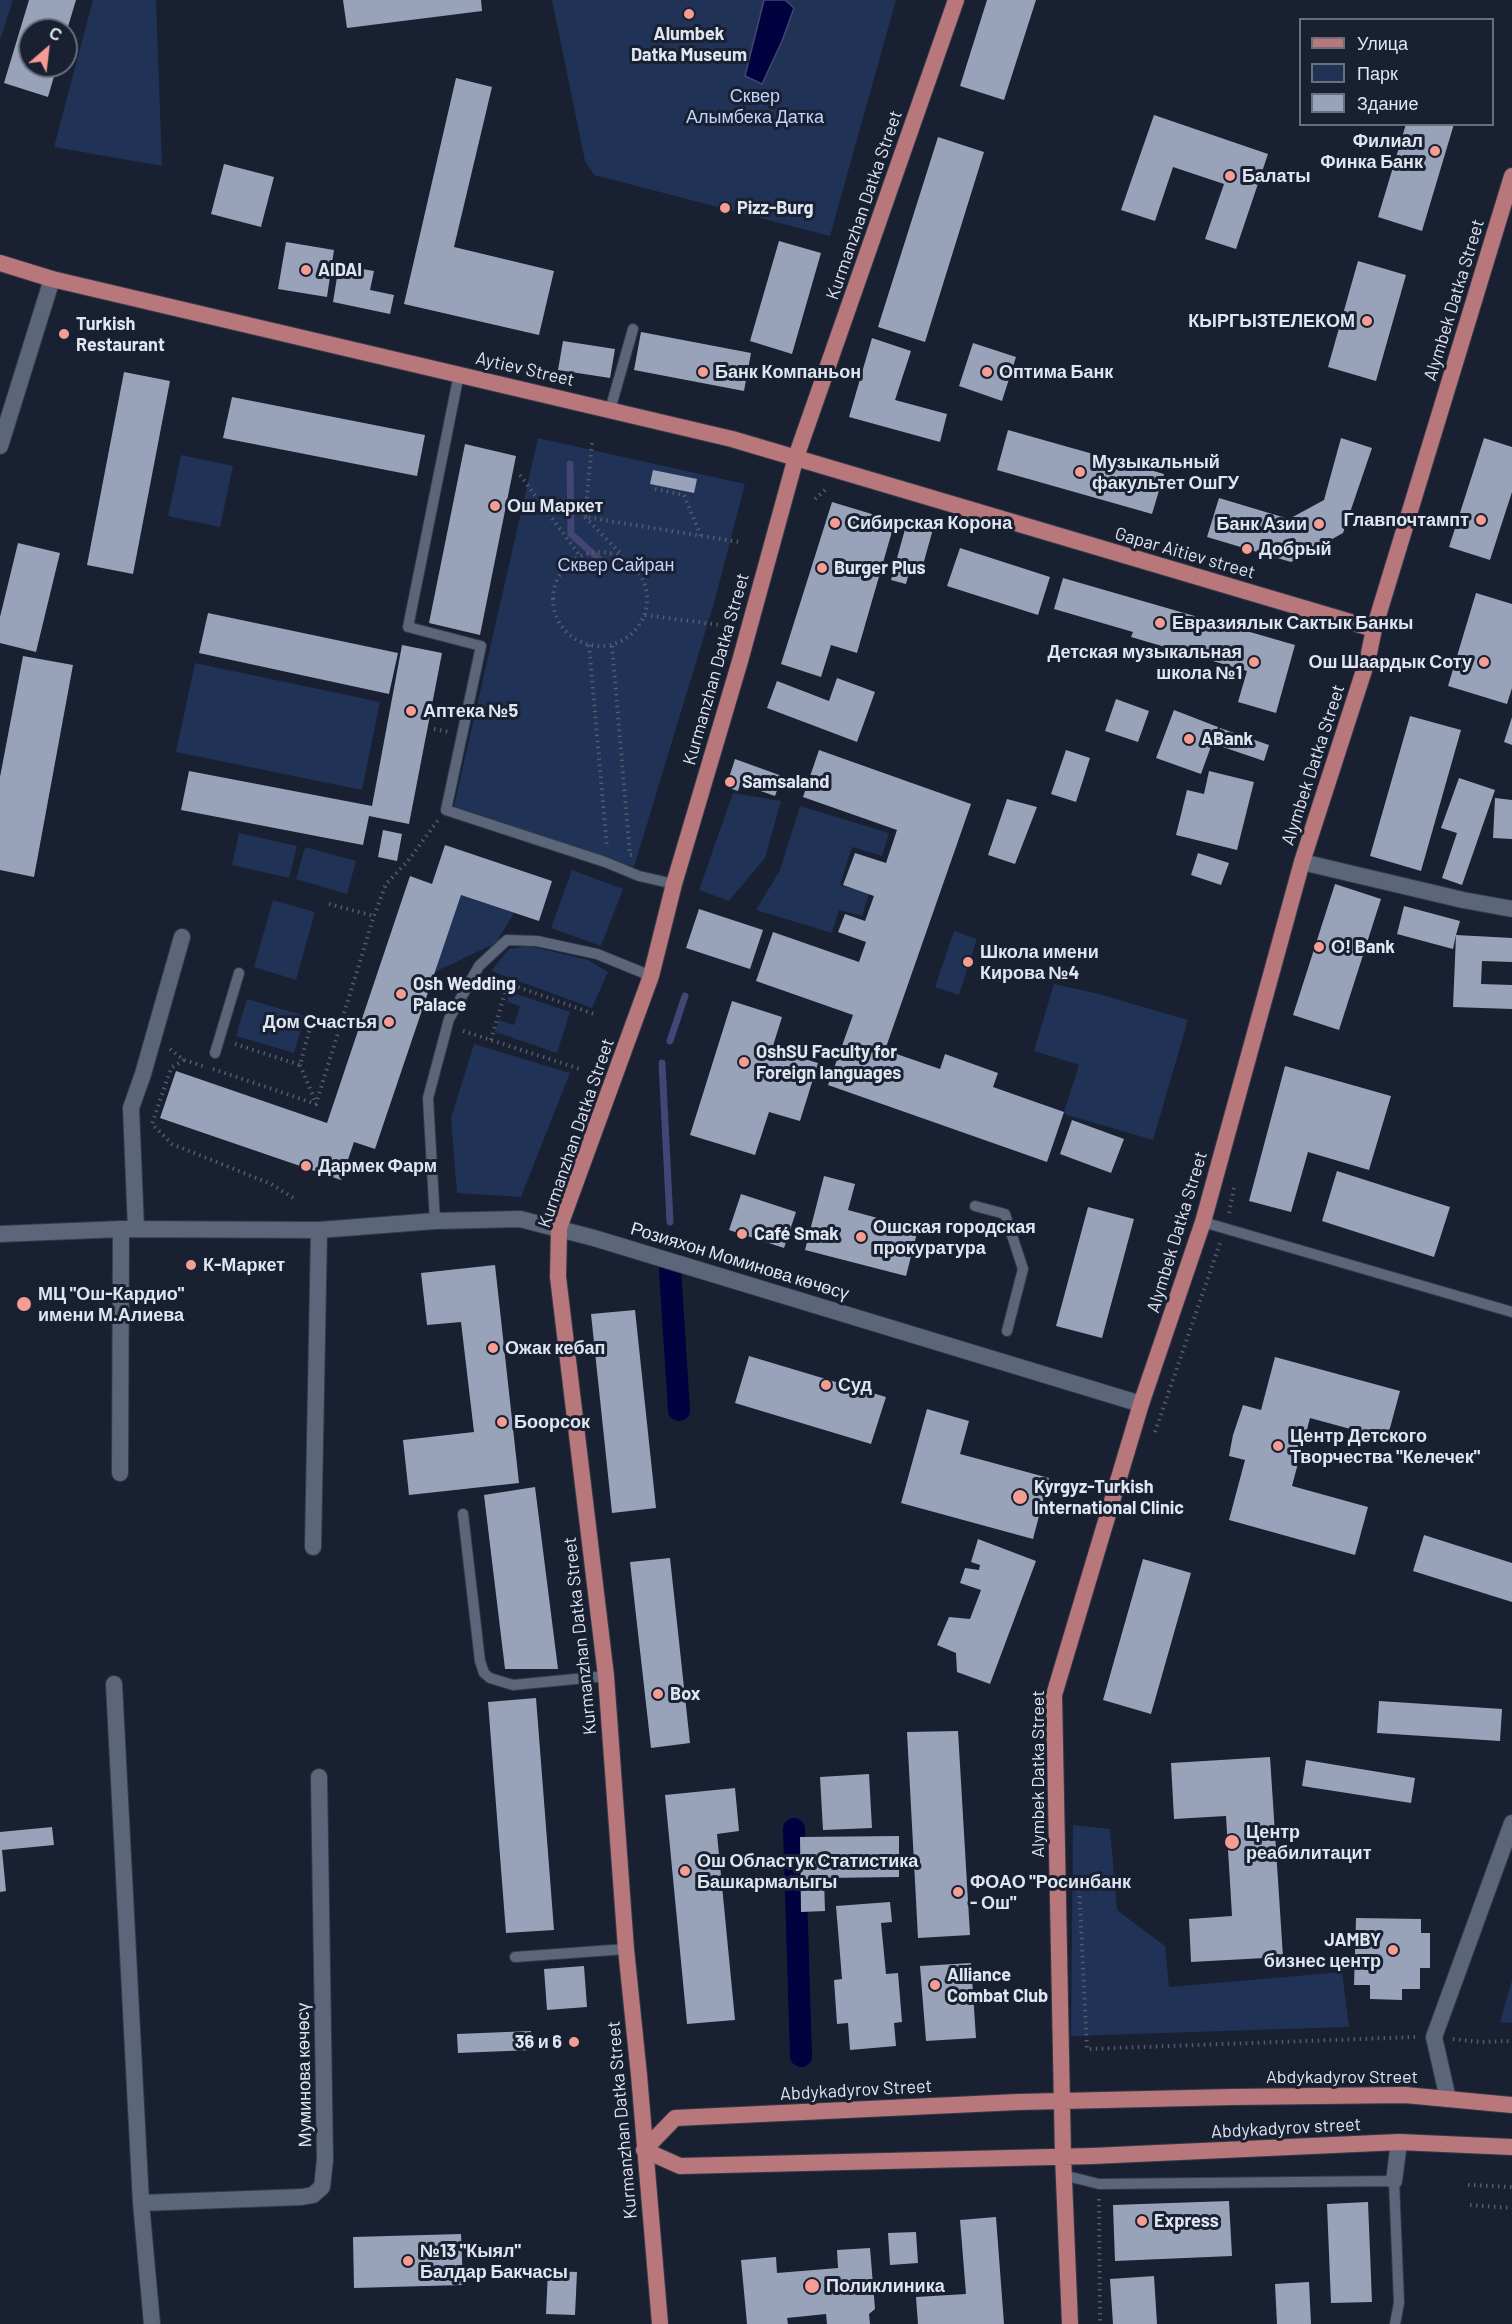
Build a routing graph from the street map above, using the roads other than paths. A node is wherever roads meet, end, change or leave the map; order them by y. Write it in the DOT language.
graph roads {
  1 [pos="956,0"];
  2 [pos="1512,176"];
  3 [pos="0,263"];
  4 [pos="52,279"];
  5 [pos="633,329"];
  6 [pos="459,374"];
  7 [pos="610,410"];
  8 [pos="0,446"];
  9 [pos="796,456"];
  10 [pos="1374,629"];
  11 [pos="1302,862"];
  12 [pos="674,884"];
  13 [pos="1512,909"];
  14 [pos="182,937"];
  15 [pos="239,973"];
  16 [pos="651,976"];
  17 [pos="215,1053"];
  18 [pos="975,1206"];
  19 [pos="435,1221"];
  20 [pos="1203,1222"];
  21 [pos="560,1228"];
  22 [pos="129,1229"];
  23 [pos="319,1230"];
  24 [pos="0,1234"];
  25 [pos="1512,1312"];
  26 [pos="1007,1331"];
  27 [pos="1141,1404"];
  28 [pos="120,1473"];
  29 [pos="463,1514"];
  30 [pos="313,1547"];
  31 [pos="606,1676"];
  32 [pos="114,1684"];
  33 [pos="319,1777"];
  34 [pos="1512,1822"];
  35 [pos="626,1949"];
  36 [pos="515,1957"];
  37 [pos="1448,2099"];
  38 [pos="1062,2102"];
  39 [pos="1508,2105"];
  40 [pos="1399,2142"];
  41 [pos="1506,2146"];
  42 [pos="644,2150"];
  43 [pos="1063,2156"];
  44 [pos="1064,2175"];
  45 [pos="1394,2181"];
  46 [pos="141,2204"];
  47 [pos="152,2324"];
  48 [pos="660,2324"];
  49 [pos="1070,2324"];
  50 [pos="1395,2324"];
  1 -- 9 [label="main road, Kurmanzhan Datka Street"];
  2 -- 10 [label="main road, Alymbek Datka Street"];
  3 -- 4 [label="main road"];
  4 -- 6 [label="main road, Aytiev Street"];
  4 -- 8 [label="street"];
  5 -- 7 [label="lane"];
  6 -- 7 [label="main road, Aytiev Street"];
  6 -- 12 [label="lane"];
  7 -- 9 [label="main road, Aytiev Street"];
  9 -- 10 [label="main road, Gapar Aitiev street"];
  9 -- 12 [label="main road, Kurmanzhan Datka Street"];
  10 -- 11 [label="main road, Alymbek Datka Street"];
  11 -- 13 [label="street"];
  11 -- 20 [label="main road, Alymbek Datka Street"];
  12 -- 16 [label="main road, Kurmanzhan Datka Street"];
  14 -- 22 [label="street"];
  15 -- 17 [label="lane"];
  16 -- 19 [label="lane"];
  16 -- 21 [label="main road, Kurmanzhan Datka Street"];
  18 -- 26 [label="lane"];
  19 -- 21 [label="street, Розияхон Моминова көчөсү"];
  19 -- 23 [label="street, Розияхон Моминова көчөсү"];
  20 -- 25 [label="lane"];
  20 -- 27 [label="main road, Alymbek Datka Street"];
  21 -- 27 [label="street, Розияхон Моминова көчөсү"];
  21 -- 31 [label="main road, Kurmanzhan Datka Street"];
  22 -- 23 [label="street, Розияхон Моминова көчөсү"];
  22 -- 24 [label="street, Розияхон Моминова көчөсү"];
  22 -- 28 [label="street"];
  23 -- 30 [label="street"];
  27 -- 38 [label="main road, Alymbek Datka Street"];
  29 -- 31 [label="lane"];
  31 -- 35 [label="main road, Kurmanzhan Datka Street"];
  32 -- 46 [label="street"];
  33 -- 46 [label="street, Муминова көчөсү"];
  34 -- 37 [label="street"];
  35 -- 36 [label="lane"];
  35 -- 42 [label="main road, Kurmanzhan Datka Street"];
  37 -- 38 [label="main road, Abdykadyrov Street"];
  37 -- 39 [label="main road, Abdykadyrov Street"];
  38 -- 42 [label="main road, Abdykadyrov Street"];
  38 -- 43 [label="main road, Alymbek Datka Street"];
  40 -- 41 [label="main road, Abdykadyrov street"];
  40 -- 43 [label="main road, Abdykadyrov street"];
  40 -- 45 [label="street"];
  42 -- 43 [label="main road"];
  42 -- 48 [label="main road, Kurmanzhan Datka Street"];
  43 -- 44 [label="main road, Alymbek Datka Street"];
  44 -- 45 [label="lane"];
  44 -- 49 [label="main road, Alymbek Datka Street"];
  45 -- 50 [label="lane"];
  46 -- 47 [label="street"];
}
